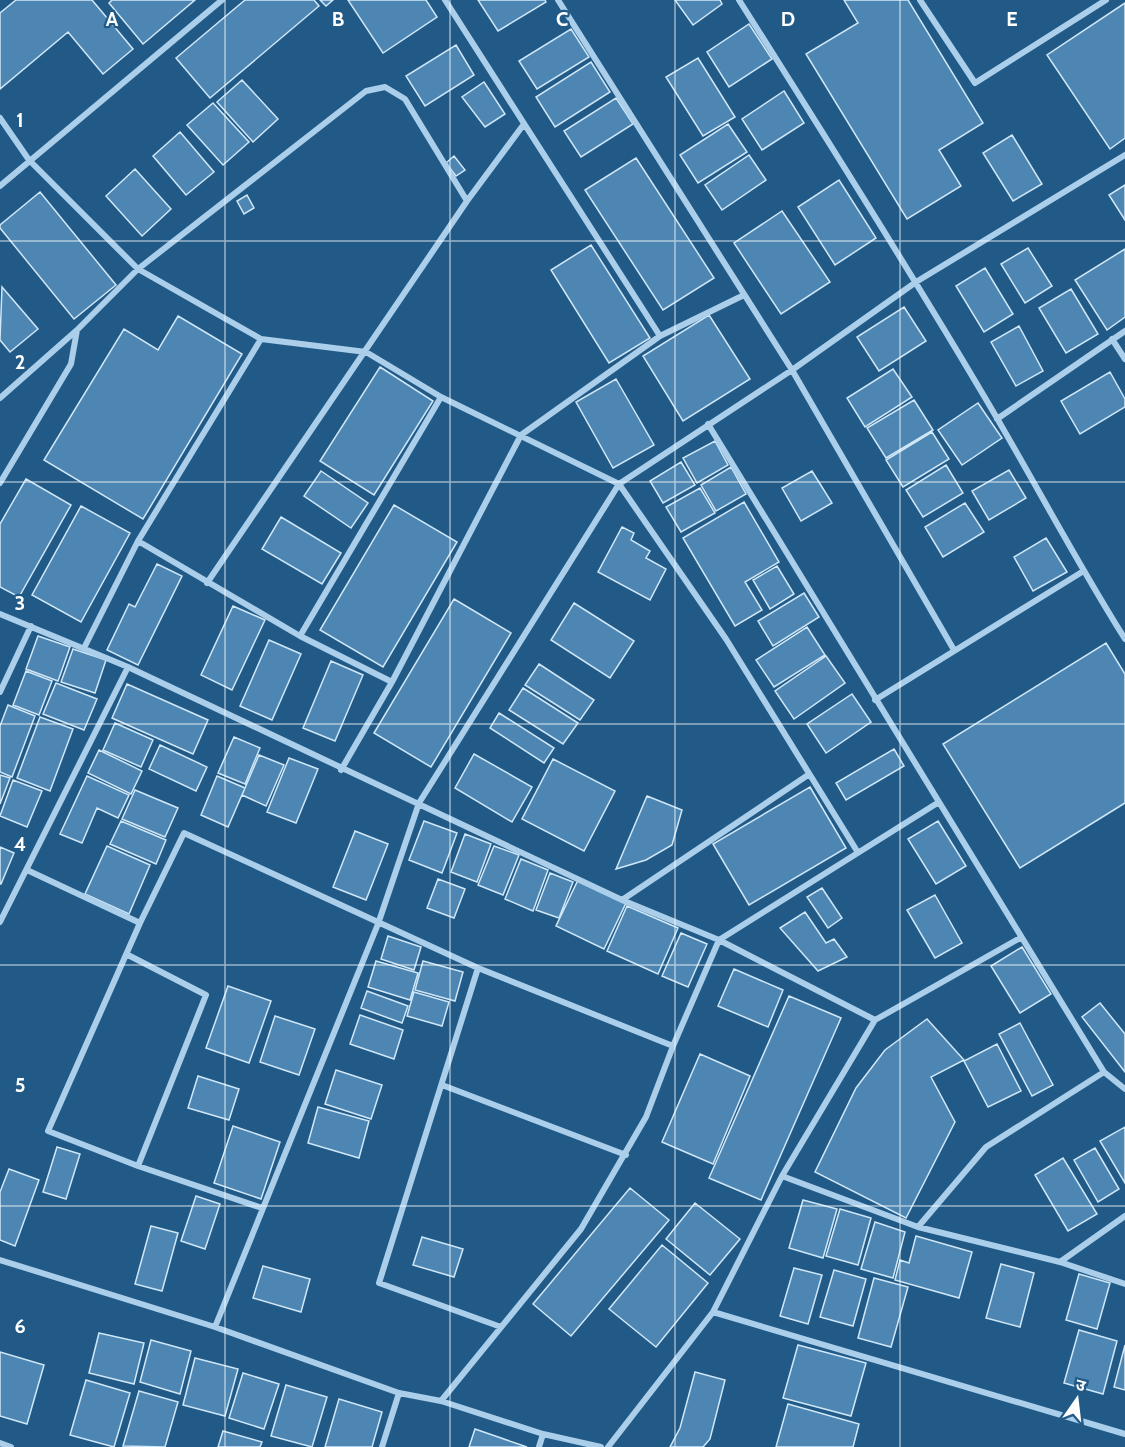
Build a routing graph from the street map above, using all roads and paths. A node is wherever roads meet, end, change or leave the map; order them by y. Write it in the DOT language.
graph roads {
  1 [pos="222,0"];
  2 [pos="445,0"];
  3 [pos="558,0"];
  4 [pos="739,0"];
  5 [pos="920,0"];
  6 [pos="1106,0"];
  7 [pos="0,118"];
  8 [pos="524,124"];
  9 [pos="1125,154"];
  10 [pos="29,160"];
  11 [pos="0,186"];
  12 [pos="467,201"];
  13 [pos="138,269"];
  14 [pos="916,282"];
  15 [pos="744,295"];
  16 [pos="77,330"];
  17 [pos="1125,331"];
  18 [pos="660,336"];
  19 [pos="261,339"];
  20 [pos="1112,339"];
  21 [pos="366,352"];
  22 [pos="1125,359"];
  23 [pos="792,370"];
  24 [pos="441,397"];
  25 [pos="0,398"];
  26 [pos="997,419"];
  27 [pos="708,424"];
  28 [pos="521,435"];
  29 [pos="0,483"];
  30 [pos="619,484"];
  31 [pos="138,541"];
  32 [pos="1082,572"];
  33 [pos="207,583"];
  34 [pos="0,614"];
  35 [pos="31,626"];
  36 [pos="300,636"];
  37 [pos="1125,639"];
  38 [pos="84,648"];
  39 [pos="954,650"];
  40 [pos="128,667"];
  41 [pos="393,682"];
  42 [pos="0,692"];
  43 [pos="875,700"];
  44 [pos="341,770"];
  45 [pos="808,775"];
  46 [pos="419,802"];
  47 [pos="939,802"];
  48 [pos="857,851"];
  49 [pos="27,870"];
  50 [pos="622,900"];
  51 [pos="0,922"];
  52 [pos="140,923"];
  53 [pos="378,924"];
  54 [pos="1020,938"];
  55 [pos="719,940"];
  56 [pos="128,955"];
  57 [pos="478,968"];
  58 [pos="875,1020"];
  59 [pos="673,1046"];
  60 [pos="1104,1072"];
  61 [pos="442,1085"];
  62 [pos="1125,1089"];
  63 [pos="626,1155"];
  64 [pos="138,1166"];
  65 [pos="782,1176"];
  66 [pos="262,1208"];
  67 [pos="1125,1216"];
  68 [pos="918,1227"];
  69 [pos="0,1260"];
  70 [pos="1060,1262"];
  71 [pos="1125,1284"];
  72 [pos="713,1312"];
  73 [pos="215,1327"];
  74 [pos="501,1328"];
  75 [pos="399,1393"];
  76 [pos="441,1401"];
  77 [pos="543,1434"];
  78 [pos="1125,1434"];
  79 [pos="0,1443"];
  80 [pos="11,1447"];
  81 [pos="382,1447"];
  82 [pos="539,1447"];
  83 [pos="601,1447"];
  84 [pos="608,1447"];
  1 -- 10 [label="street"];
  2 -- 8 [label="street"];
  3 -- 15 [label="street"];
  4 -- 14 [label="street"];
  5 -- 6 [label="street"];
  7 -- 10 [label="street"];
  8 -- 12 [label="street"];
  8 -- 18 [label="street"];
  9 -- 14 [label="street"];
  10 -- 11 [label="street"];
  10 -- 13 [label="street"];
  12 -- 13 [label="street"];
  12 -- 21 [label="street"];
  13 -- 16 [label="street"];
  13 -- 19 [label="street"];
  14 -- 23 [label="street"];
  14 -- 26 [label="street"];
  15 -- 18 [label="street"];
  15 -- 23 [label="street"];
  16 -- 25 [label="street"];
  16 -- 29 [label="street"];
  17 -- 20 [label="street"];
  18 -- 28 [label="street"];
  19 -- 21 [label="street"];
  19 -- 31 [label="street"];
  20 -- 22 [label="street"];
  20 -- 26 [label="street"];
  21 -- 24 [label="street"];
  21 -- 33 [label="street"];
  23 -- 27 [label="street"];
  23 -- 39 [label="street"];
  24 -- 28 [label="street"];
  24 -- 36 [label="street"];
  26 -- 32 [label="street"];
  27 -- 30 [label="street"];
  27 -- 43 [label="street"];
  28 -- 30 [label="street"];
  28 -- 41 [label="street"];
  30 -- 45 [label="street"];
  30 -- 46 [label="street"];
  31 -- 33 [label="street"];
  31 -- 38 [label="street"];
  32 -- 37 [label="street"];
  32 -- 39 [label="street"];
  33 -- 36 [label="street"];
  34 -- 35 [label="street"];
  35 -- 38 [label="street"];
  35 -- 42 [label="street"];
  36 -- 41 [label="street"];
  38 -- 40 [label="street"];
  39 -- 43 [label="street"];
  40 -- 44 [label="street"];
  40 -- 49 [label="street"];
  41 -- 44 [label="street"];
  43 -- 47 [label="street"];
  44 -- 46 [label="street"];
  45 -- 48 [label="street"];
  45 -- 50 [label="street"];
  46 -- 50 [label="street"];
  46 -- 53 [label="street"];
  47 -- 48 [label="street"];
  47 -- 54 [label="street"];
  48 -- 55 [label="street"];
  49 -- 51 [label="street"];
  49 -- 52 [label="street"];
  50 -- 55 [label="street"];
  52 -- 53 [label="street"];
  52 -- 56 [label="street"];
  53 -- 57 [label="street"];
  53 -- 66 [label="street"];
  54 -- 58 [label="street"];
  54 -- 60 [label="street"];
  55 -- 58 [label="street"];
  55 -- 59 [label="street"];
  56 -- 64 [label="street"];
  56 -- 64 [label="street"];
  57 -- 59 [label="street"];
  57 -- 61 [label="street"];
  58 -- 65 [label="street"];
  59 -- 63 [label="street"];
  60 -- 62 [label="street"];
  60 -- 68 [label="street"];
  61 -- 63 [label="street"];
  61 -- 74 [label="street"];
  63 -- 74 [label="street"];
  64 -- 66 [label="street"];
  65 -- 68 [label="street"];
  65 -- 72 [label="street"];
  66 -- 73 [label="street"];
  67 -- 70 [label="street"];
  68 -- 70 [label="street"];
  69 -- 73 [label="street"];
  70 -- 71 [label="street"];
  72 -- 78 [label="street"];
  72 -- 84 [label="street"];
  73 -- 75 [label="street"];
  74 -- 76 [label="street"];
  75 -- 76 [label="street"];
  75 -- 81 [label="street"];
  76 -- 77 [label="street"];
  77 -- 82 [label="street"];
  77 -- 83 [label="street"];
  79 -- 80 [label="street"];
}
